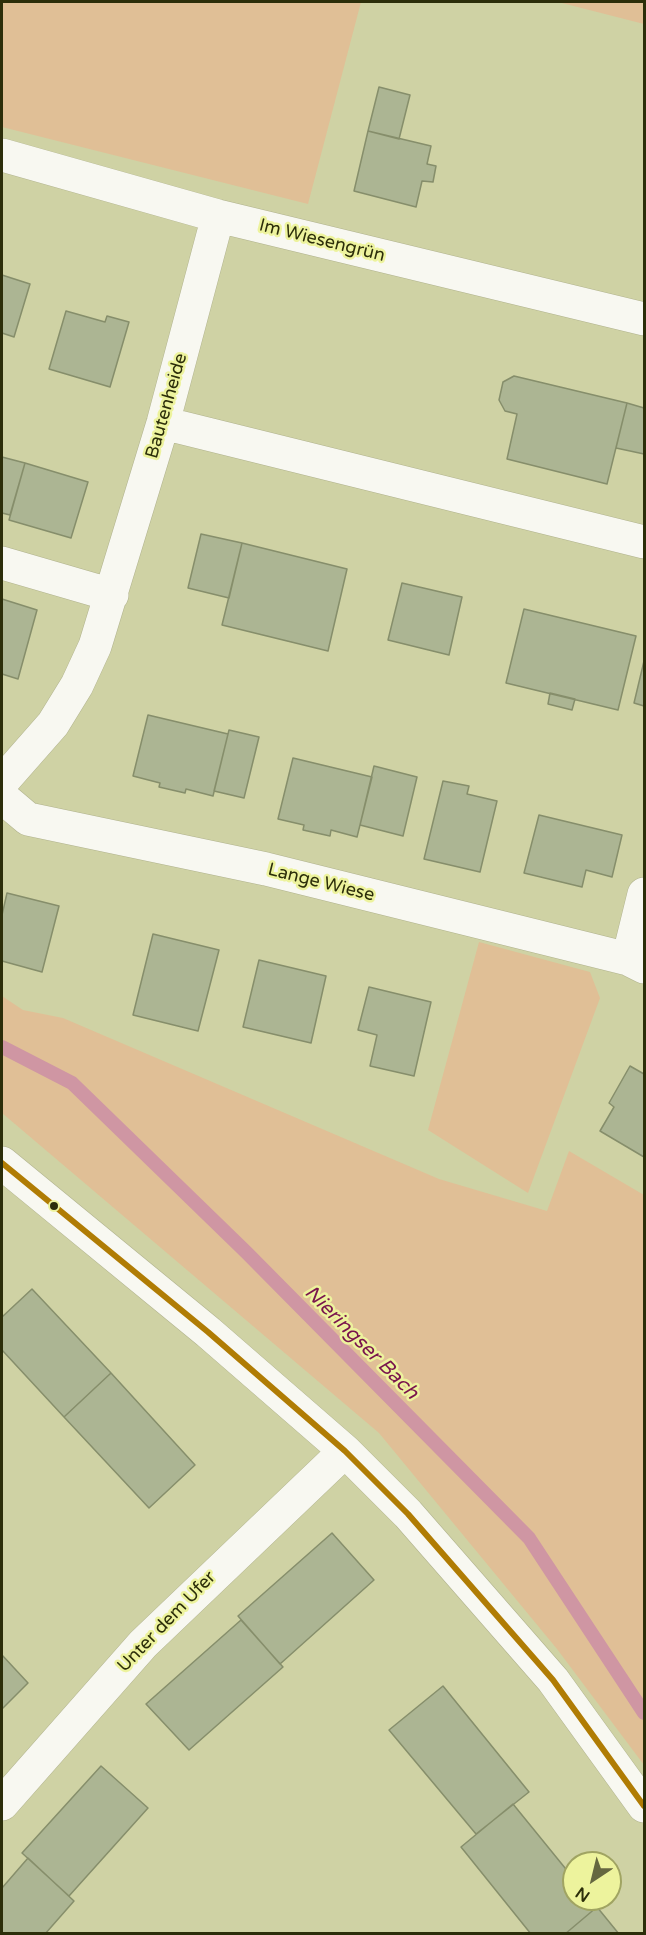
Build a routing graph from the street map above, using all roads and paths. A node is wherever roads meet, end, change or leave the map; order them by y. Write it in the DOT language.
graph roads {
  1 [pos="2,155"];
  2 [pos="218,216"];
  3 [pos="645,319"];
  4 [pos="163,423"];
  5 [pos="645,542"];
  6 [pos="2,562"];
  7 [pos="112,595"];
  8 [pos="2,782"];
  9 [pos="2,797"];
  10 [pos="645,894"];
  11 [pos="636,963"];
  12 [pos="2,1163"];
  13 [pos="345,1451"];
  14 [pos="2,1804"];
  15 [pos="645,1806"];
  1 -- 2 [label="street, Im Wiesengrün"];
  2 -- 3 [label="street, Im Wiesengrün"];
  2 -- 4 [label="street, Bautenheide"];
  4 -- 5 [label="street"];
  4 -- 7 [label="street, Bautenheide"];
  6 -- 7 [label="street"];
  7 -- 8 [label="street, Bautenheide"];
  9 -- 11 [label="street, Lange Wiese"];
  10 -- 11 [label="street"];
  12 -- 13 [label="street"];
  13 -- 14 [label="street, Unter dem Ufer"];
  13 -- 15 [label="street"];
}
